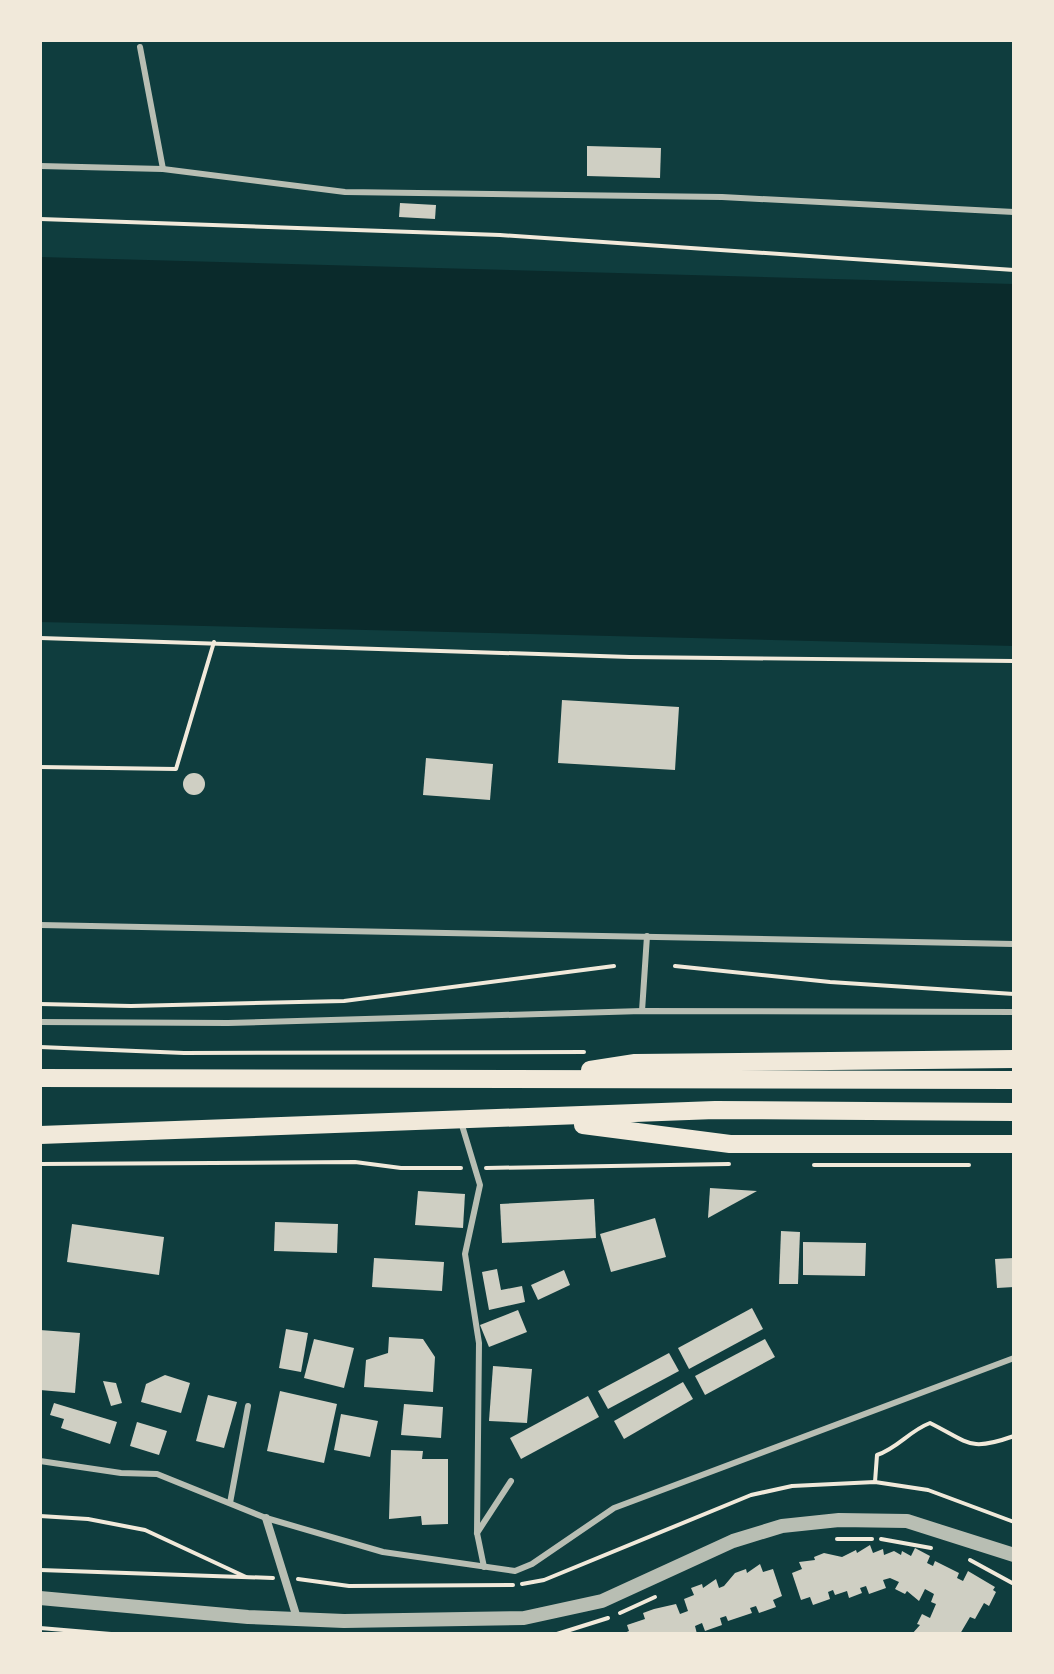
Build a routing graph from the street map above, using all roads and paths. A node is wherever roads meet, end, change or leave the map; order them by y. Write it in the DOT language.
graph roads {
  1 [pos="140,47"];
  2 [pos="40,166"];
  3 [pos="163,169"];
  4 [pos="1014,212"];
  5 [pos="40,219"];
  6 [pos="1014,270"];
  7 [pos="40,638"];
  8 [pos="214,642"];
  9 [pos="1014,661"];
  10 [pos="40,767"];
  11 [pos="40,925"];
  12 [pos="647,936"];
  13 [pos="1014,944"];
  14 [pos="614,966"];
  15 [pos="675,966"];
  16 [pos="1014,994"];
  17 [pos="40,1004"];
  18 [pos="642,1011"];
  19 [pos="1014,1012"];
  20 [pos="40,1022"];
  21 [pos="40,1047"];
  22 [pos="594,1052"];
  23 [pos="1014,1059"];
  24 [pos="539,1077"];
  25 [pos="40,1078"];
  26 [pos="1014,1080"];
  27 [pos="1014,1112"];
  28 [pos="536,1119"];
  29 [pos="461,1122"];
  30 [pos="40,1135"];
  31 [pos="1014,1144"];
  32 [pos="40,1164"];
  33 [pos="743,1164"];
  34 [pos="802,1164"];
  35 [pos="982,1164"];
  36 [pos="475,1168"];
  37 [pos="1014,1358"];
  38 [pos="248,1406"];
  39 [pos="1014,1436"];
  40 [pos="40,1461"];
  41 [pos="511,1481"];
  42 [pos="875,1482"];
  43 [pos="230,1503"];
  44 [pos="40,1516"];
  45 [pos="266,1518"];
  46 [pos="477,1533"];
  47 [pos="824,1540"];
  48 [pos="942,1551"];
  49 [pos="1014,1555"];
  50 [pos="966,1559"];
  51 [pos="484,1567"];
  52 [pos="248,1578"];
  53 [pos="1014,1584"];
  54 [pos="659,1595"];
  55 [pos="40,1598"];
  56 [pos="297,1618"];
  57 [pos="40,1628"];
  58 [pos="111,1634"];
  59 [pos="302,1634"];
  60 [pos="557,1634"];
  1 -- 3 [label="lane"];
  2 -- 3 [label="lane"];
  3 -- 4 [label="lane"];
  5 -- 6 [label="path"];
  7 -- 8 [label="path"];
  8 -- 9 [label="path"];
  8 -- 10 [label="path"];
  11 -- 12 [label="lane"];
  12 -- 13 [label="lane"];
  12 -- 18 [label="lane"];
  14 -- 17 [label="path"];
  15 -- 16 [label="path"];
  18 -- 19 [label="lane"];
  18 -- 20 [label="lane"];
  21 -- 22 [label="path"];
  23 -- 24 [label="main road"];
  24 -- 25 [label="main road"];
  24 -- 26 [label="main road"];
  27 -- 28 [label="main road"];
  28 -- 29 [label="main road"];
  28 -- 31 [label="main road"];
  29 -- 30 [label="main road"];
  29 -- 36 [label="lane"];
  32 -- 36 [label="path"];
  33 -- 36 [label="path"];
  34 -- 35 [label="path"];
  36 -- 46 [label="lane"];
  37 -- 51 [label="lane"];
  38 -- 43 [label="lane"];
  39 -- 42 [label="path"];
  40 -- 43 [label="lane"];
  41 -- 46 [label="lane"];
  43 -- 45 [label="lane"];
  44 -- 52 [label="path"];
  45 -- 51 [label="lane"];
  45 -- 56 [label="street"];
  46 -- 51 [label="lane"];
  47 -- 48 [label="path"];
  49 -- 56 [label="street"];
  50 -- 53 [label="path"];
  54 -- 60 [label="path"];
  55 -- 56 [label="street"];
  56 -- 59 [label="street"];
  57 -- 58 [label="path"];
}
